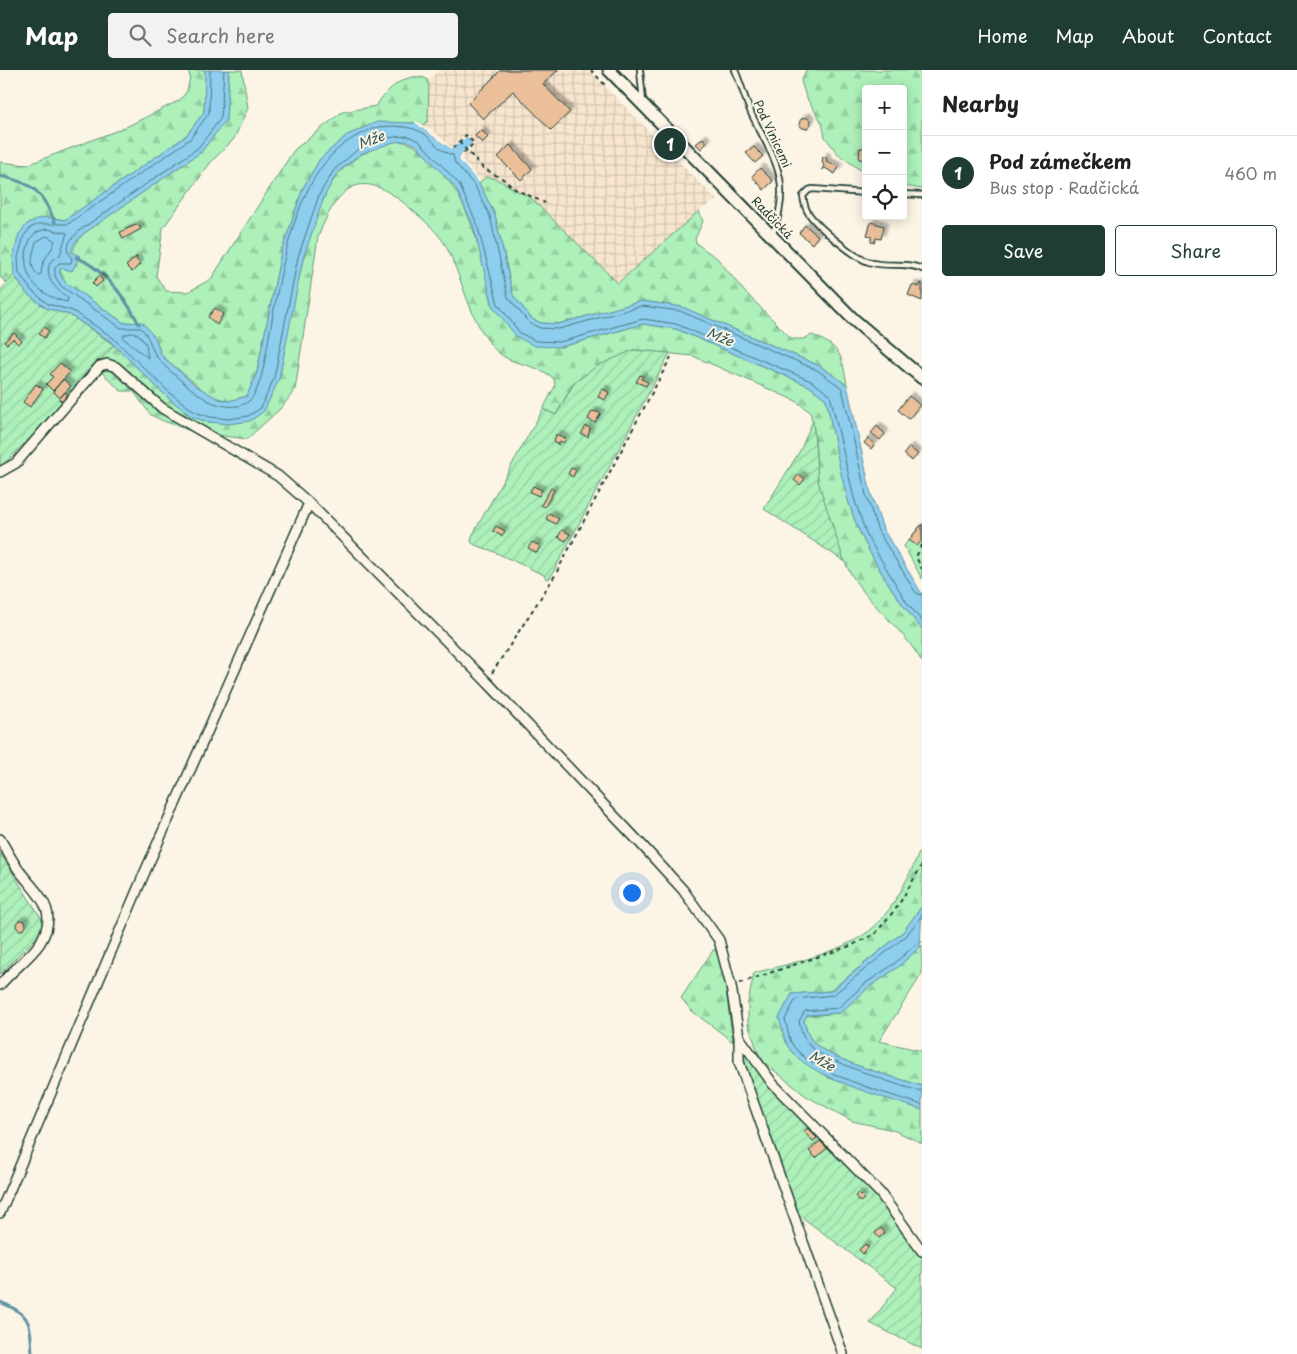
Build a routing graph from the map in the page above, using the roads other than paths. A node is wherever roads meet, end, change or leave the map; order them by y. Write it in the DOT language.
graph roads {
  1 [pos="609,70"];
  2 [pos="640,70"];
  3 [pos="735,70"];
  4 [pos="643,106"];
  5 [pos="862,193"];
  6 [pos="907,194"];
  7 [pos="922,195"];
  8 [pos="772,237"];
  9 [pos="922,269"];
  10 [pos="922,378"];
  11 [pos="0,472"];
  12 [pos="309,503"];
  13 [pos="0,839"];
  14 [pos="0,985"];
  15 [pos="739,1037"];
  16 [pos="0,1213"];
  17 [pos="922,1251"];
  18 [pos="843,1354"];
  1 -- 4 [label="street, Radčická"];
  2 -- 4 [label="lane"];
  3 -- 8 [label="lane, Pod Vinicemi"];
  4 -- 8 [label="street, Radčická"];
  5 -- 9 [label="lane"];
  6 -- 7 [label="lane"];
  8 -- 10 [label="street, Radčická"];
  11 -- 12 [label="street"];
  12 -- 15 [label="street"];
  12 -- 16 [label="street"];
  13 -- 14 [label="street"];
  15 -- 17 [label="street"];
  15 -- 18 [label="street"];
}
